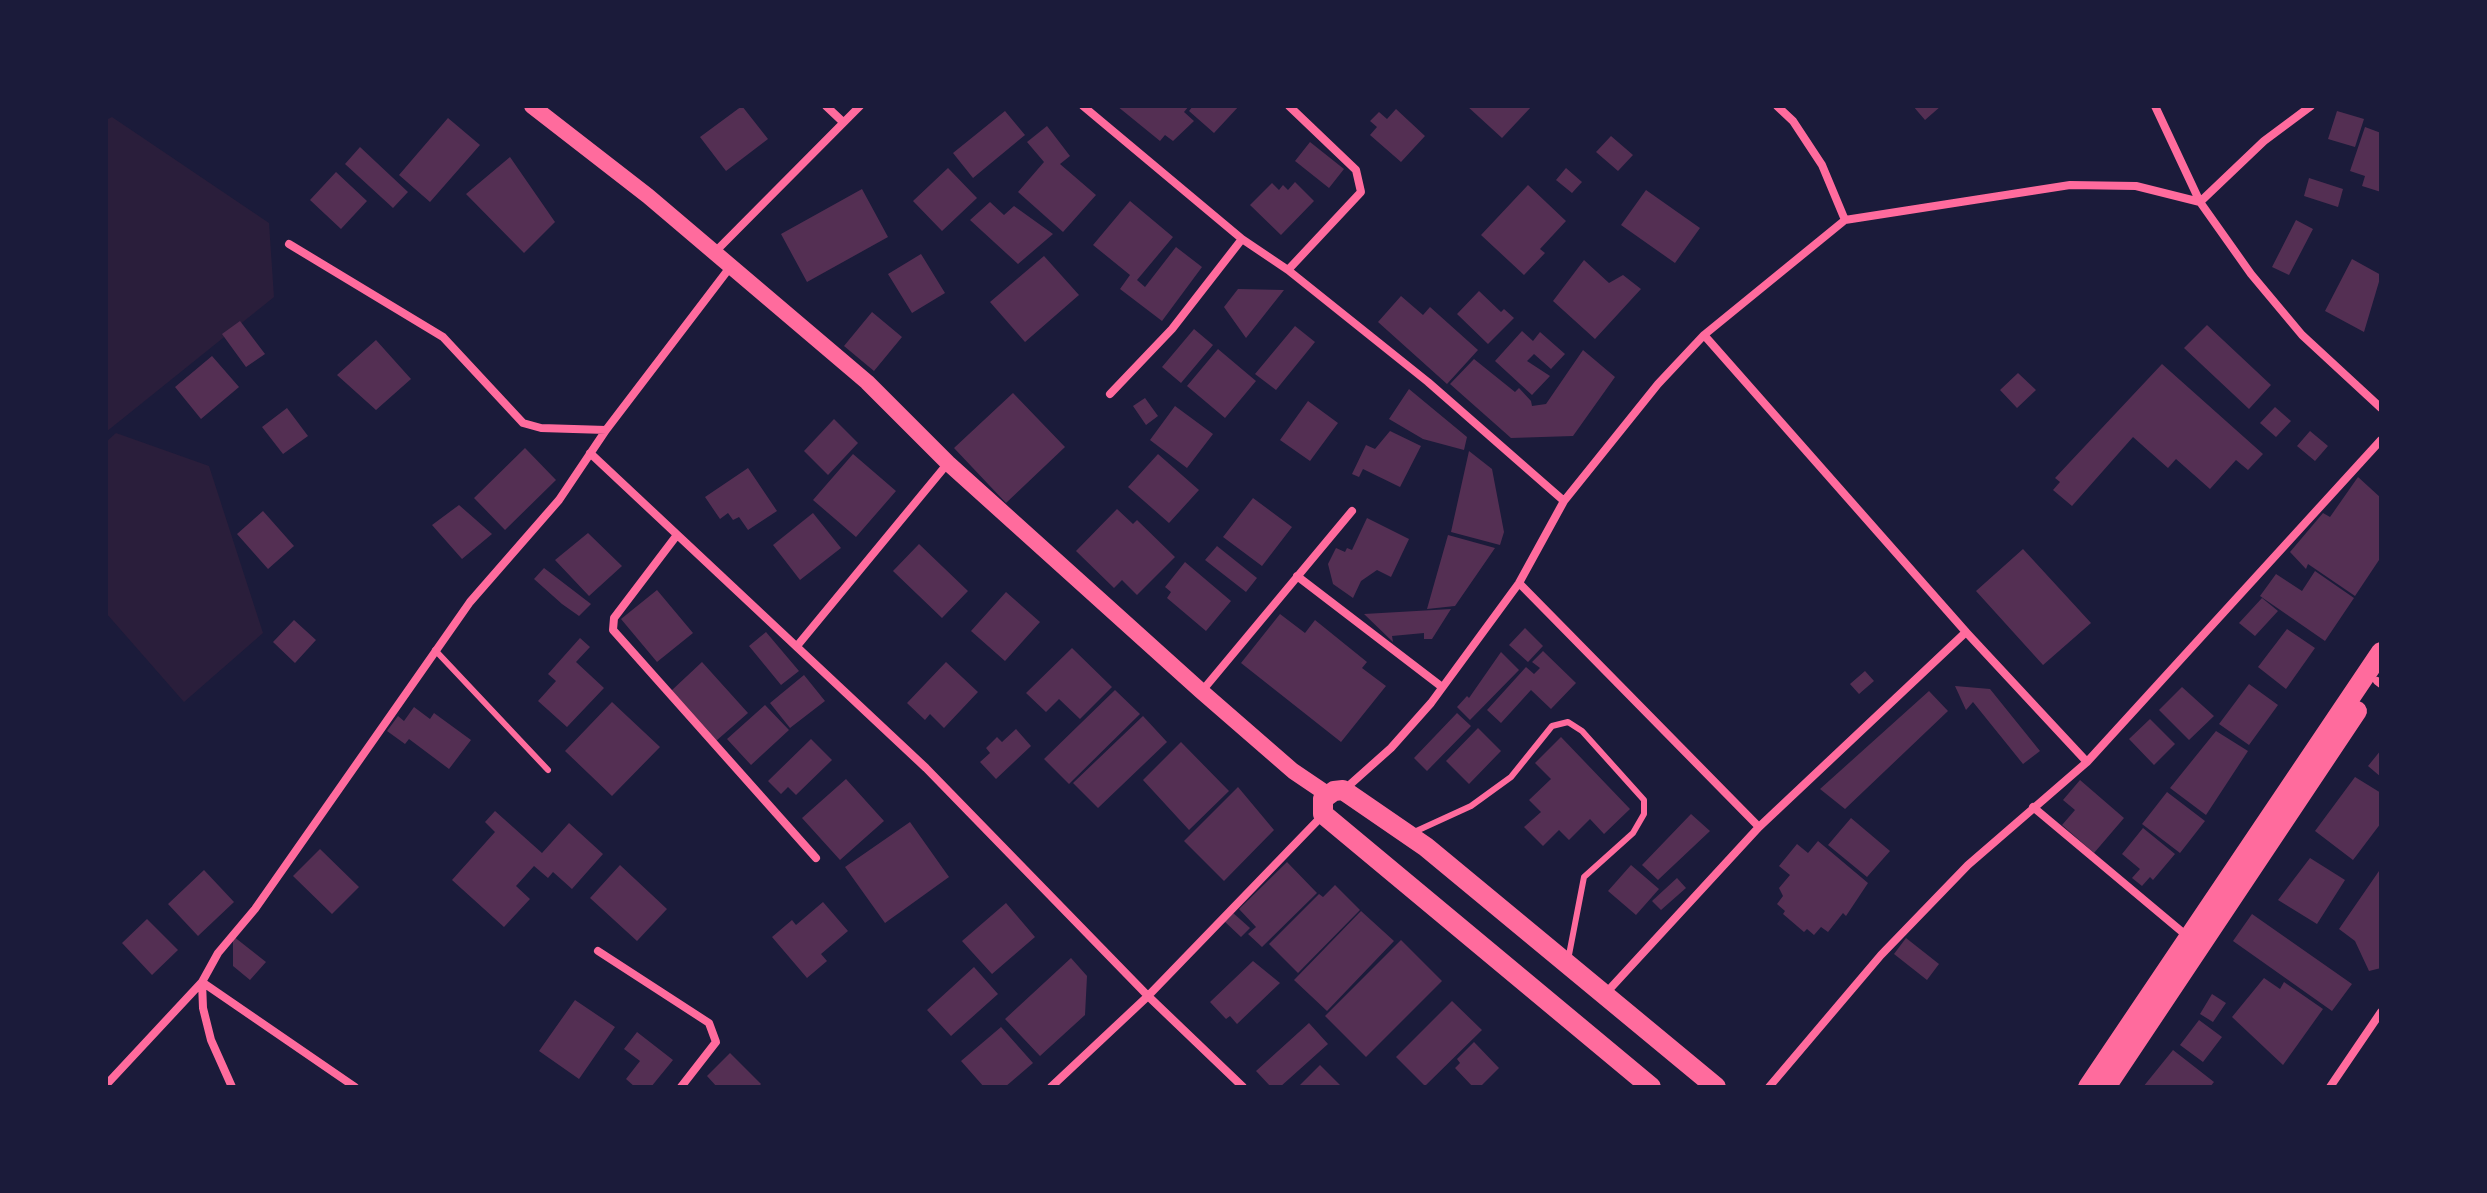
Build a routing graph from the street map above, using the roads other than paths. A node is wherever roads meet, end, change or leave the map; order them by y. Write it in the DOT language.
graph roads {
  1 [pos="532,106"];
  2 [pos="826,106"];
  3 [pos="860,106"];
  4 [pos="1083,106"];
  5 [pos="1289,106"];
  6 [pos="1777,106"];
  7 [pos="2155,106"];
  8 [pos="2311,106"];
  9 [pos="843,122"];
  10 [pos="2200,202"];
  11 [pos="1845,220"];
  12 [pos="1242,239"];
  13 [pos="289,244"];
  14 [pos="715,252"];
  15 [pos="731,265"];
  16 [pos="1288,270"];
  17 [pos="1704,335"];
  18 [pos="1110,394"];
  19 [pos="2381,408"];
  20 [pos="606,430"];
  21 [pos="2381,440"];
  22 [pos="590,453"];
  23 [pos="948,463"];
  24 [pos="1564,501"];
  25 [pos="1352,511"];
  26 [pos="677,535"];
  27 [pos="1297,576"];
  28 [pos="1519,583"];
  29 [pos="1966,632"];
  30 [pos="797,646"];
  31 [pos="435,650"];
  32 [pos="2381,652"];
  33 [pos="2380,680"];
  34 [pos="1442,687"];
  35 [pos="1201,691"];
  36 [pos="2087,762"];
  37 [pos="548,770"];
  38 [pos="1331,800"];
  39 [pos="2033,807"];
  40 [pos="1759,827"];
  41 [pos="1409,835"];
  42 [pos="816,858"];
  43 [pos="2187,936"];
  44 [pos="598,951"];
  45 [pos="1567,966"];
  46 [pos="202,982"];
  47 [pos="1148,996"];
  48 [pos="1602,996"];
  49 [pos="2381,1012"];
  50 [pos="1575,1022"];
  51 [pos="106,1085"];
  52 [pos="232,1087"];
  53 [pos="355,1087"];
  54 [pos="681,1087"];
  55 [pos="1051,1087"];
  56 [pos="1243,1087"];
  57 [pos="1651,1087"];
  58 [pos="1716,1087"];
  59 [pos="1769,1087"];
  60 [pos="2088,1087"];
  61 [pos="2106,1087"];
  62 [pos="2330,1087"];
  1 -- 14 [label="main road"];
  2 -- 9 [label="street"];
  3 -- 9 [label="street"];
  4 -- 12 [label="street"];
  5 -- 16 [label="street"];
  6 -- 11 [label="street"];
  7 -- 10 [label="street"];
  8 -- 10 [label="street"];
  9 -- 14 [label="street"];
  10 -- 11 [label="street"];
  10 -- 19 [label="street"];
  11 -- 17 [label="street"];
  12 -- 16 [label="street"];
  12 -- 18 [label="street"];
  13 -- 20 [label="street"];
  14 -- 15 [label="main road"];
  15 -- 20 [label="street"];
  15 -- 23 [label="main road"];
  16 -- 24 [label="street"];
  17 -- 24 [label="street"];
  17 -- 29 [label="street"];
  20 -- 22 [label="street"];
  21 -- 36 [label="street"];
  22 -- 26 [label="street"];
  22 -- 31 [label="street"];
  23 -- 30 [label="street"];
  23 -- 35 [label="main road"];
  24 -- 28 [label="street"];
  25 -- 27 [label="street"];
  26 -- 30 [label="street"];
  26 -- 42 [label="street"];
  27 -- 34 [label="street"];
  27 -- 35 [label="street"];
  28 -- 34 [label="street"];
  28 -- 40 [label="street"];
  29 -- 36 [label="street"];
  29 -- 40 [label="street"];
  30 -- 47 [label="street"];
  31 -- 37 [label="lane"];
  31 -- 46 [label="street"];
  32 -- 43 [label="main road"];
  33 -- 61 [label="main road"];
  34 -- 38 [label="street"];
  35 -- 38 [label="main road"];
  36 -- 39 [label="street"];
  38 -- 41 [label="main road"];
  38 -- 47 [label="street"];
  38 -- 50 [label="main road"];
  39 -- 43 [label="street"];
  39 -- 59 [label="street"];
  40 -- 48 [label="street"];
  41 -- 45 [label="main road"];
  41 -- 45 [label="lane"];
  43 -- 60 [label="main road"];
  44 -- 54 [label="street"];
  45 -- 48 [label="main road"];
  46 -- 51 [label="street"];
  46 -- 52 [label="street"];
  46 -- 53 [label="street"];
  47 -- 55 [label="street"];
  47 -- 56 [label="street"];
  48 -- 50 [label="main road"];
  48 -- 58 [label="main road"];
  49 -- 62 [label="street"];
  50 -- 57 [label="main road"];
}
